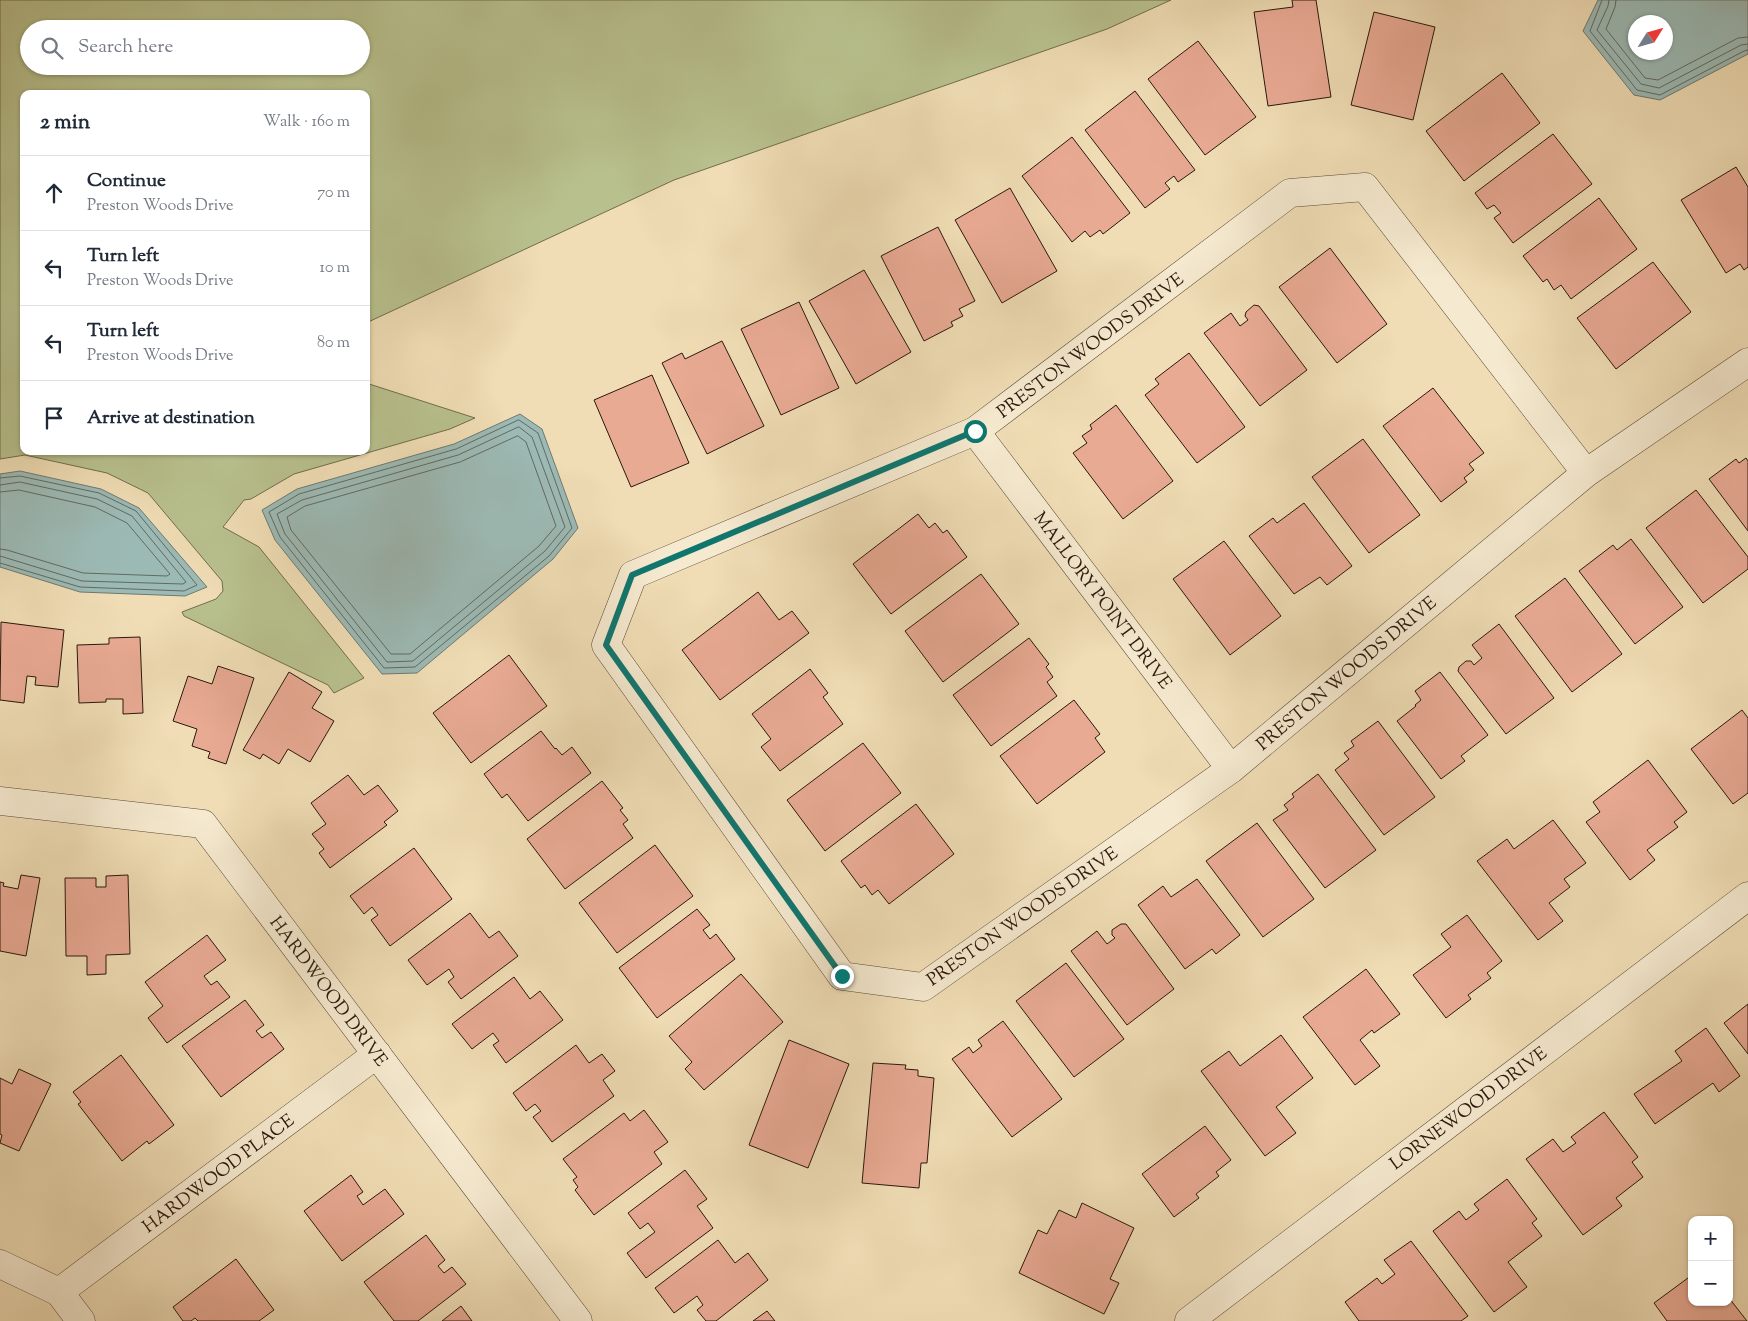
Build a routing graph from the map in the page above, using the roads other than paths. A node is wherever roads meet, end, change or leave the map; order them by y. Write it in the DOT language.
graph roads {
  1 [pos="1748,362"];
  2 [pos="975,431"];
  3 [pos="1586,473"];
  4 [pos="1231,769"];
  5 [pos="0,801"];
  6 [pos="1748,896"];
  7 [pos="377,1054"];
  8 [pos="0,1264"];
  9 [pos="59,1292"];
  10 [pos="81,1321"];
  11 [pos="578,1321"];
  12 [pos="1189,1321"];
  1 -- 3 [label="street, PRESTON WOODS DRIVE"];
  2 -- 3 [label="street, PRESTON WOODS DRIVE"];
  2 -- 4 [label="street, MALLORY POINT DRIVE"];
  2 -- 4 [label="street, PRESTON WOODS DRIVE"];
  3 -- 4 [label="street, PRESTON WOODS DRIVE"];
  5 -- 7 [label="street, HARDWOOD DRIVE"];
  6 -- 12 [label="street, LORNEWOOD DRIVE"];
  7 -- 9 [label="street, HARDWOOD PLACE"];
  7 -- 11 [label="street, HARDWOOD DRIVE"];
  8 -- 9 [label="street"];
  9 -- 10 [label="street"];
}
